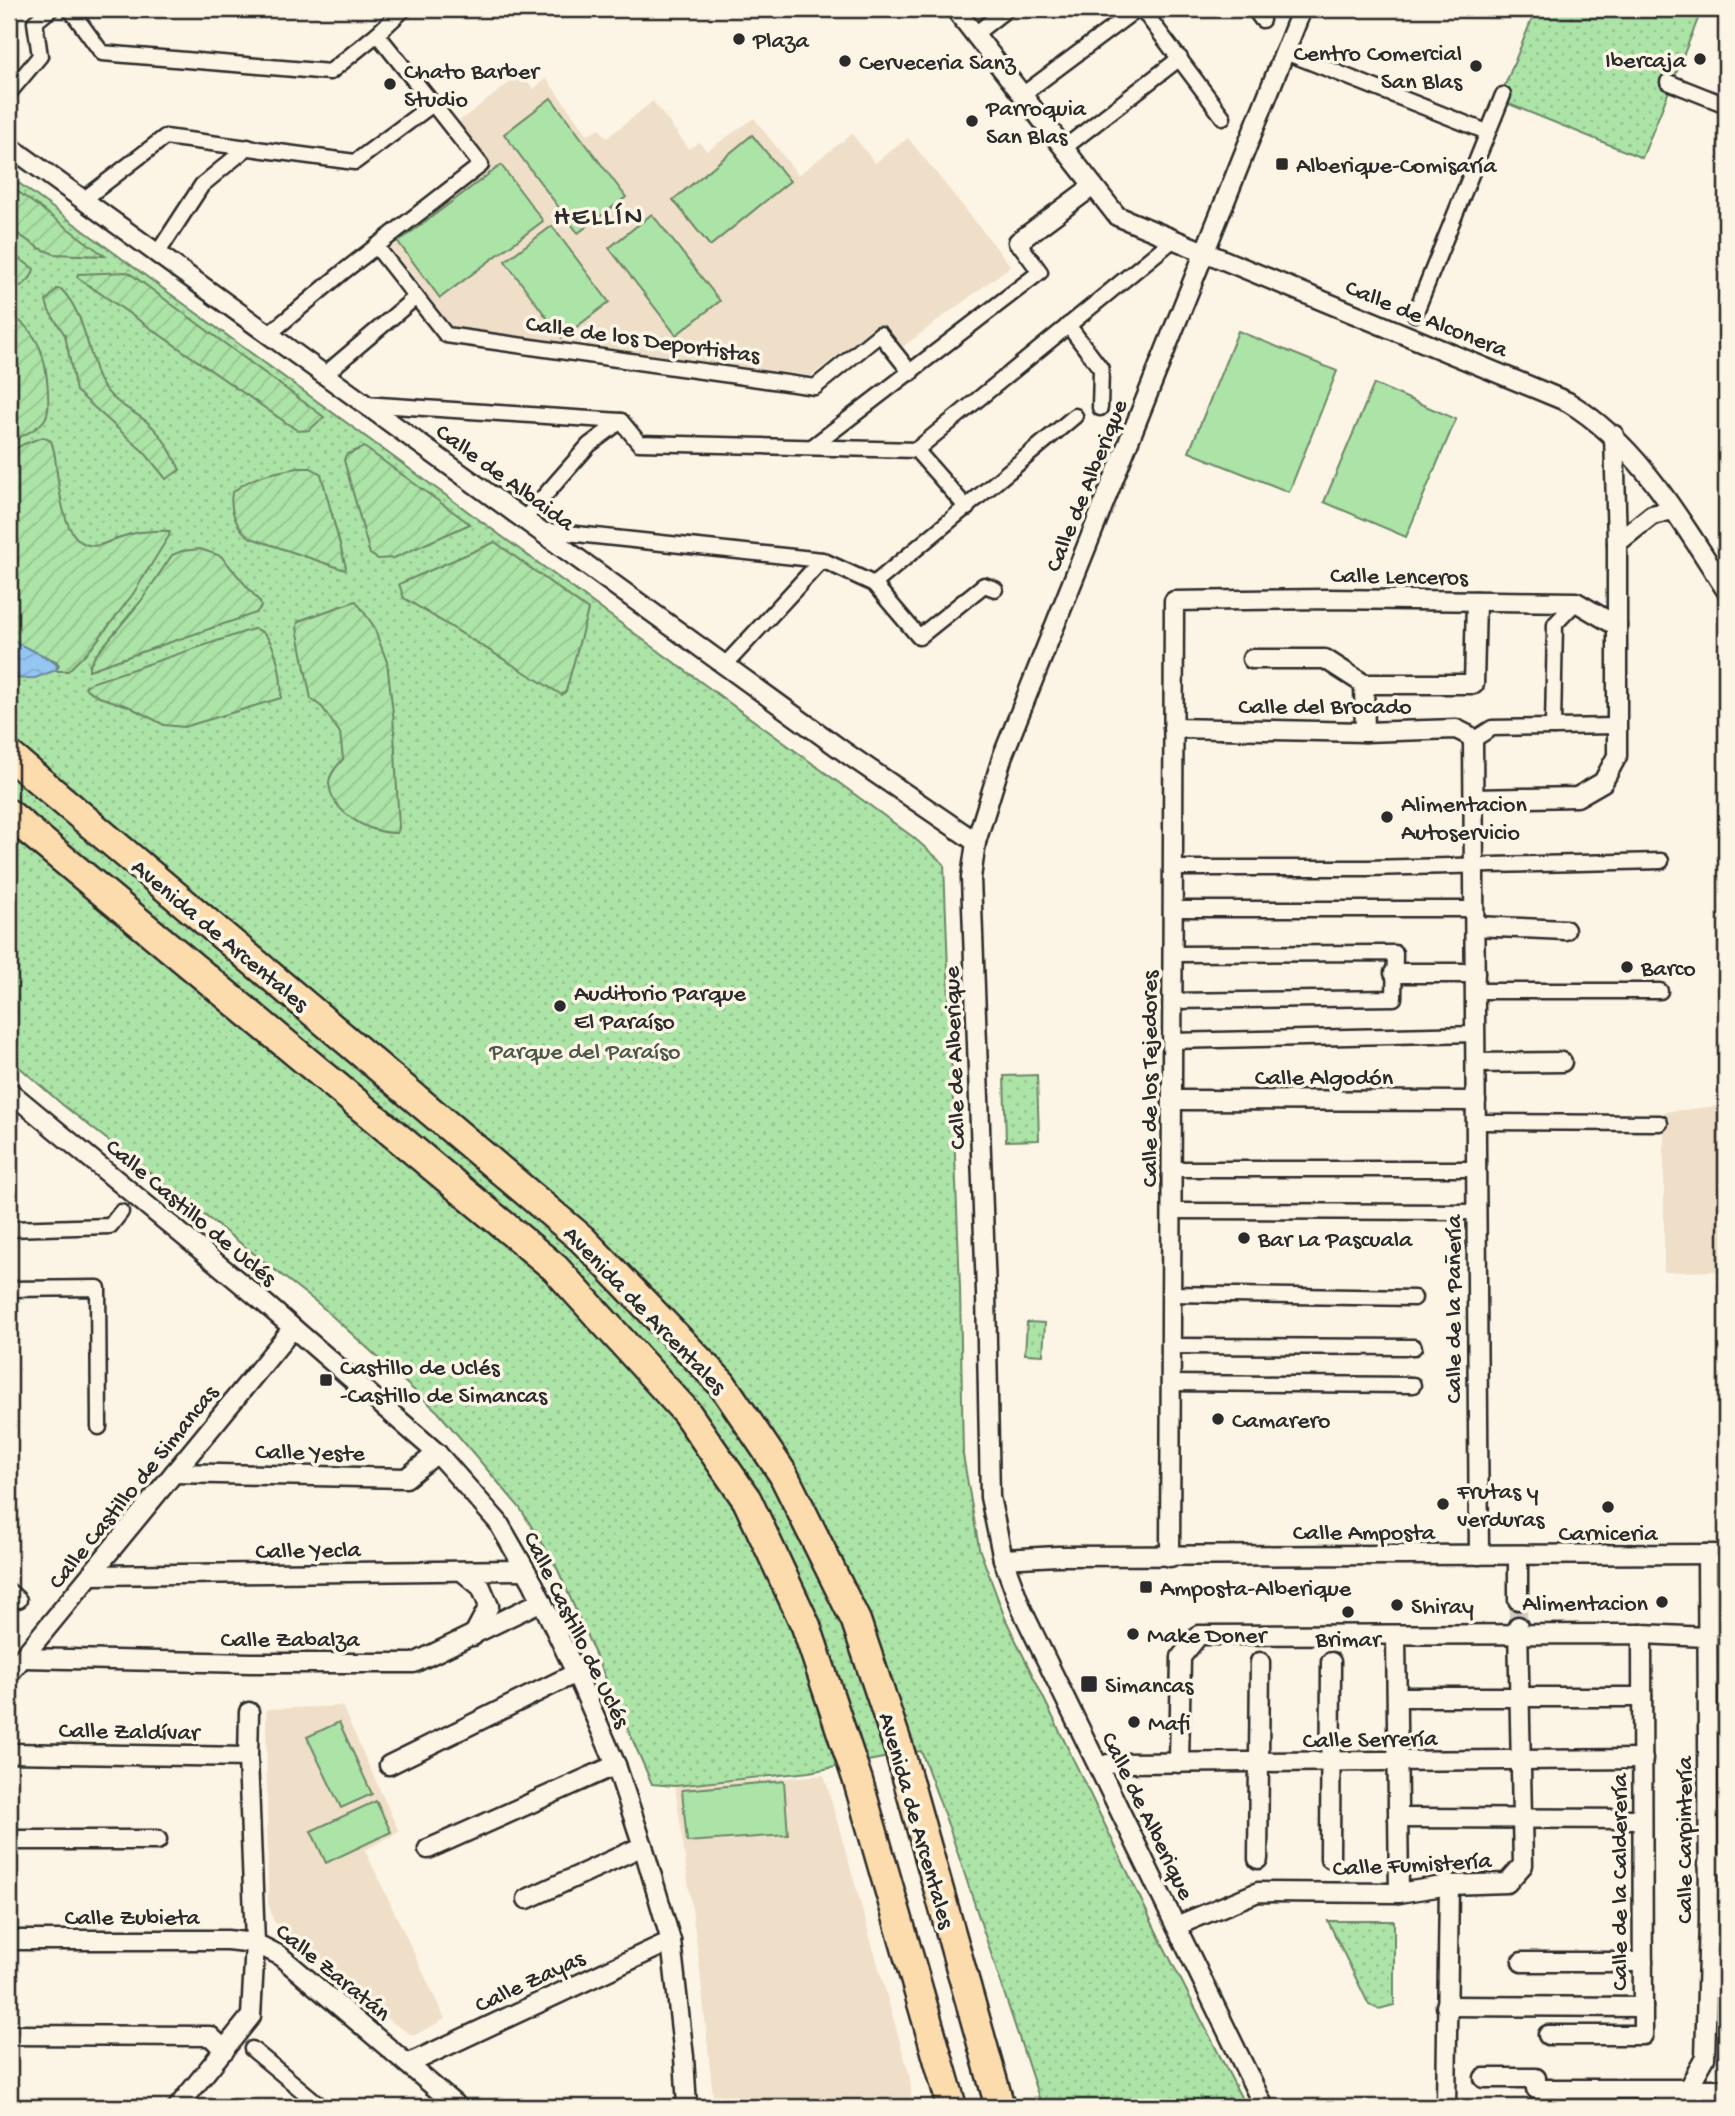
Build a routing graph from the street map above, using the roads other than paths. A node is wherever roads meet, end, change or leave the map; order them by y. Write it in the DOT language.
graph roads {
  1 [pos="51,9"];
  2 [pos="70,9"];
  3 [pos="404,9"];
  4 [pos="955,9"];
  5 [pos="1007,9"];
  6 [pos="1140,9"];
  7 [pos="1302,9"];
  8 [pos="377,34"];
  9 [pos="975,34"];
  10 [pos="1284,52"];
  11 [pos="1181,58"];
  12 [pos="1668,82"];
  13 [pos="9,93"];
  14 [pos="1022,95"];
  15 [pos="1503,95"];
  16 [pos="433,104"];
  17 [pos="1726,105"];
  18 [pos="1223,117"];
  19 [pos="1487,132"];
  20 [pos="9,146"];
  21 [pos="248,148"];
  22 [pos="1064,148"];
  23 [pos="1093,186"];
  24 [pos="83,200"];
  25 [pos="1174,239"];
  26 [pos="1018,242"];
  27 [pos="376,246"];
  28 [pos="1204,253"];
  29 [pos="158,254"];
  30 [pos="416,297"];
  31 [pos="1415,314"];
  32 [pos="1068,325"];
  33 [pos="269,334"];
  34 [pos="911,373"];
  35 [pos="324,375"];
  36 [pos="364,404"];
  37 [pos="1100,408"];
  38 [pos="1075,416"];
  39 [pos="621,421"];
  40 [pos="1615,435"];
  41 [pos="812,447"];
  42 [pos="916,450"];
  43 [pos="967,508"];
  44 [pos="1673,510"];
  45 [pos="524,519"];
  46 [pos="539,530"];
  47 [pos="1617,543"];
  48 [pos="822,560"];
  49 [pos="874,584"];
  50 [pos="995,589"];
  51 [pos="1726,590"];
  52 [pos="1174,601"];
  53 [pos="1476,601"];
  54 [pos="1576,602"];
  55 [pos="1617,626"];
  56 [pos="1252,659"];
  57 [pos="725,665"];
  58 [pos="1364,684"];
  59 [pos="1618,726"];
  60 [pos="1553,727"];
  61 [pos="1173,728"];
  62 [pos="1365,732"];
  63 [pos="1473,740"];
  64 [pos="9,755"];
  65 [pos="1474,799"];
  66 [pos="9,814"];
  67 [pos="976,842"];
  68 [pos="1661,862"];
  69 [pos="1475,866"];
  70 [pos="1173,868"];
  71 [pos="1173,909"];
  72 [pos="1475,918"];
  73 [pos="1565,930"];
  74 [pos="1172,954"];
  75 [pos="1394,973"];
  76 [pos="1475,982"];
  77 [pos="1660,991"];
  78 [pos="1172,1001"];
  79 [pos="1475,1034"];
  80 [pos="1172,1041"];
  81 [pos="1562,1062"];
  82 [pos="1476,1063"];
  83 [pos="9,1091"];
  84 [pos="1172,1100"];
  85 [pos="1476,1101"];
  86 [pos="1476,1122"];
  87 [pos="1660,1123"];
  88 [pos="1172,1169"];
  89 [pos="1476,1169"];
  90 [pos="1172,1211"];
  91 [pos="121,1212"];
  92 [pos="1476,1212"];
  93 [pos="9,1228"];
  94 [pos="9,1289"];
  95 [pos="1171,1294"];
  96 [pos="1414,1298"];
  97 [pos="293,1328"];
  98 [pos="1171,1346"];
  99 [pos="1414,1347"];
  100 [pos="1171,1383"];
  101 [pos="1413,1385"];
  102 [pos="99,1427"];
  103 [pos="437,1453"];
  104 [pos="174,1473"];
  105 [pos="1707,1554"];
  106 [pos="1726,1554"];
  107 [pos="1479,1555"];
  108 [pos="1518,1556"];
  109 [pos="1170,1557"];
  110 [pos="1003,1559"];
  111 [pos="525,1570"];
  112 [pos="463,1572"];
  113 [pos="92,1575"];
  114 [pos="1518,1600"];
  115 [pos="542,1601"];
  116 [pos="1519,1631"];
  117 [pos="1642,1634"];
  118 [pos="1396,1635"];
  119 [pos="473,1636"];
  120 [pos="1707,1637"];
  121 [pos="23,1658"];
  122 [pos="1260,1662"];
  123 [pos="1331,1662"];
  124 [pos="576,1673"];
  125 [pos="9,1674"];
  126 [pos="1398,1697"];
  127 [pos="1521,1697"];
  128 [pos="1642,1697"];
  129 [pos="249,1712"];
  130 [pos="9,1753"];
  131 [pos="248,1757"];
  132 [pos="1643,1759"];
  133 [pos="1521,1761"];
  134 [pos="1398,1762"];
  135 [pos="1179,1763"];
  136 [pos="1259,1763"];
  137 [pos="1331,1763"];
  138 [pos="389,1765"];
  139 [pos="616,1765"];
  140 [pos="1099,1768"];
  141 [pos="1398,1818"];
  142 [pos="1642,1819"];
  143 [pos="1521,1820"];
  144 [pos="9,1840"];
  145 [pos="157,1840"];
  146 [pos="643,1846"];
  147 [pos="428,1849"];
  148 [pos="1330,1857"];
  149 [pos="1258,1859"];
  150 [pos="1717,1864"];
  151 [pos="1449,1885"];
  152 [pos="1399,1893"];
  153 [pos="527,1899"];
  154 [pos="1709,1919"];
  155 [pos="1726,1925"];
  156 [pos="1176,1926"];
  157 [pos="9,1940"];
  158 [pos="671,1941"];
  159 [pos="255,1943"];
  160 [pos="1522,1962"];
  161 [pos="1643,1962"];
  162 [pos="1446,2006"];
  163 [pos="1643,2007"];
  164 [pos="9,2035"];
  165 [pos="1548,2035"];
  166 [pos="252,2049"];
  167 [pos="225,2050"];
  168 [pos="408,2064"];
  169 [pos="1484,2078"];
  170 [pos="1688,2088"];
  171 [pos="1726,2089"];
  172 [pos="178,2107"];
  173 [pos="322,2107"];
  174 [pos="458,2107"];
  175 [pos="687,2107"];
  176 [pos="952,2107"];
  177 [pos="1000,2107"];
  178 [pos="1264,2107"];
  179 [pos="1446,2107"];
  180 [pos="1660,2107"];
  1 -- 13 [label="street"];
  2 -- 8 [label="street"];
  3 -- 8 [label="street"];
  4 -- 9 [label="street, Calle de Alconera"];
  5 -- 9 [label="street"];
  6 -- 11 [label="street"];
  6 -- 14 [label="street"];
  7 -- 10 [label="street, Calle de Alberique"];
  8 -- 16 [label="street"];
  9 -- 14 [label="street, Calle de Alconera"];
  10 -- 19 [label="street"];
  10 -- 28 [label="street, Calle de Alberique"];
  11 -- 18 [label="street"];
  11 -- 22 [label="street"];
  12 -- 17 [label="street"];
  14 -- 22 [label="street, Calle de Alconera"];
  15 -- 19 [label="street"];
  16 -- 21 [label="street"];
  16 -- 27 [label="street"];
  19 -- 31 [label="street"];
  20 -- 24 [label="street, Calle de Albaida"];
  21 -- 24 [label="street"];
  21 -- 29 [label="street"];
  22 -- 23 [label="street, Calle de Alconera"];
  23 -- 25 [label="street, Calle de Alconera"];
  23 -- 26 [label="street"];
  24 -- 29 [label="street, Calle de Albaida"];
  25 -- 28 [label="street, Calle de Alconera"];
  25 -- 32 [label="street"];
  26 -- 34 [label="street"];
  27 -- 30 [label="street, Calle de los Deportistas"];
  27 -- 33 [label="street"];
  28 -- 40 [label="street, Calle de Alconera"];
  28 -- 67 [label="street, Calle de Alberique"];
  29 -- 33 [label="street, Calle de Albaida"];
  30 -- 34 [label="street, Calle de los Deportistas"];
  30 -- 35 [label="street"];
  32 -- 37 [label="street"];
  32 -- 42 [label="street"];
  33 -- 35 [label="street, Calle de Albaida"];
  34 -- 41 [label="street"];
  35 -- 36 [label="street, Calle de Albaida"];
  36 -- 39 [label="street"];
  36 -- 45 [label="street, Calle de Albaida"];
  38 -- 43 [label="street"];
  39 -- 41 [label="street"];
  39 -- 45 [label="street"];
  40 -- 44 [label="street, Calle de Alconera"];
  40 -- 47 [label="street"];
  41 -- 42 [label="street"];
  42 -- 43 [label="street"];
  43 -- 49 [label="street"];
  44 -- 47 [label="street"];
  44 -- 51 [label="street, Calle de Alconera"];
  45 -- 46 [label="street, Calle de Albaida"];
  46 -- 48 [label="street"];
  46 -- 57 [label="street, Calle de Albaida"];
  47 -- 55 [label="street"];
  48 -- 49 [label="street"];
  48 -- 57 [label="street"];
  49 -- 50 [label="street"];
  52 -- 53 [label="street, Calle Lenceros"];
  52 -- 61 [label="street, Calle de los Tejedores"];
  53 -- 54 [label="street, Calle Lenceros"];
  53 -- 58 [label="street"];
  54 -- 55 [label="street, Calle Lenceros"];
  54 -- 60 [label="street"];
  55 -- 59 [label="street"];
  56 -- 58 [label="street"];
  57 -- 67 [label="street, Calle de Albaida"];
  58 -- 62 [label="street"];
  59 -- 60 [label="street"];
  59 -- 65 [label="street"];
  60 -- 63 [label="street"];
  61 -- 62 [label="street, Calle del Brocado"];
  61 -- 70 [label="street, Calle de los Tejedores"];
  62 -- 63 [label="street, Calle del Brocado"];
  63 -- 65 [label="street, Calle de la Pañería"];
  64 -- 177 [label="main road, Avenida de Arcentales"];
  65 -- 69 [label="street, Calle de la Pañería"];
  66 -- 176 [label="main road, Avenida de Arcentales"];
  67 -- 110 [label="street, Calle de Alberique"];
  68 -- 69 [label="street"];
  69 -- 70 [label="street"];
  69 -- 72 [label="street, Calle de la Pañería"];
  70 -- 71 [label="street, Calle de los Tejedores"];
  71 -- 72 [label="street"];
  71 -- 74 [label="street, Calle de los Tejedores"];
  72 -- 73 [label="street"];
  72 -- 76 [label="street, Calle de la Pañería"];
  74 -- 75 [label="street"];
  74 -- 78 [label="street, Calle de los Tejedores"];
  75 -- 76 [label="street"];
  75 -- 78 [label="street"];
  76 -- 77 [label="street"];
  76 -- 79 [label="street, Calle de la Pañería"];
  78 -- 80 [label="street, Calle de los Tejedores"];
  79 -- 80 [label="street"];
  79 -- 82 [label="street, Calle de la Pañería"];
  80 -- 84 [label="street, Calle de los Tejedores"];
  81 -- 82 [label="street"];
  82 -- 85 [label="street, Calle de la Pañería"];
  83 -- 97 [label="street, Calle Castillo de Uclés"];
  84 -- 85 [label="street, Calle Algodón"];
  84 -- 88 [label="street, Calle de los Tejedores"];
  85 -- 86 [label="street, Calle de la Pañería"];
  86 -- 87 [label="street"];
  86 -- 89 [label="street, Calle de la Pañería"];
  88 -- 89 [label="street"];
  88 -- 90 [label="street, Calle de los Tejedores"];
  89 -- 92 [label="street, Calle de la Pañería"];
  90 -- 92 [label="street"];
  90 -- 95 [label="street, Calle de los Tejedores"];
  91 -- 93 [label="street"];
  92 -- 107 [label="street, Calle de la Pañería"];
  94 -- 102 [label="street"];
  95 -- 96 [label="street"];
  95 -- 98 [label="street, Calle de los Tejedores"];
  97 -- 103 [label="street, Calle Castillo de Uclés"];
  97 -- 104 [label="street, Calle Castillo de Simancas"];
  98 -- 99 [label="street"];
  98 -- 100 [label="street, Calle de los Tejedores"];
  100 -- 101 [label="street"];
  100 -- 109 [label="street, Calle de los Tejedores"];
  103 -- 104 [label="street, Calle Yeste"];
  103 -- 111 [label="street, Calle Castillo de Uclés"];
  104 -- 113 [label="street, Calle Castillo de Simancas"];
  105 -- 106 [label="street, Calle Amposta"];
  105 -- 108 [label="street, Calle Amposta"];
  105 -- 120 [label="street, Calle Carpintería"];
  107 -- 108 [label="street, Calle Amposta"];
  107 -- 109 [label="street, Calle Amposta"];
  108 -- 114 [label="street"];
  109 -- 110 [label="street, Calle Amposta"];
  110 -- 140 [label="street, Calle de Alberique"];
  111 -- 112 [label="street, Calle Yecla"];
  111 -- 115 [label="street, Calle Castillo de Uclés"];
  112 -- 113 [label="street, Calle Yecla"];
  112 -- 119 [label="street"];
  113 -- 121 [label="street, Calle Castillo de Simancas"];
  115 -- 119 [label="street, Calle Zabalza"];
  115 -- 124 [label="street, Calle Castillo de Uclés"];
  116 -- 117 [label="street"];
  116 -- 118 [label="street"];
  116 -- 127 [label="street"];
  117 -- 120 [label="street"];
  117 -- 128 [label="street, Calle de la Calderería"];
  118 -- 126 [label="street"];
  118 -- 135 [label="street"];
  119 -- 121 [label="street, Calle Zabalza"];
  120 -- 150 [label="street, Calle Carpintería"];
  121 -- 125 [label="street, Calle Castillo de Simancas"];
  122 -- 136 [label="street"];
  123 -- 137 [label="street"];
  124 -- 138 [label="street"];
  124 -- 139 [label="street, Calle Castillo de Uclés"];
  126 -- 127 [label="street"];
  126 -- 134 [label="street"];
  127 -- 128 [label="street"];
  127 -- 133 [label="street"];
  128 -- 132 [label="street, Calle de la Calderería"];
  129 -- 131 [label="street, Calle Zaratán"];
  130 -- 131 [label="street, Calle Zaldívar"];
  131 -- 159 [label="street, Calle Zaratán"];
  132 -- 133 [label="street, Calle Serrería"];
  132 -- 142 [label="street, Calle de la Calderería"];
  133 -- 134 [label="street, Calle Serrería"];
  133 -- 143 [label="street"];
  134 -- 137 [label="street, Calle Serrería"];
  134 -- 141 [label="street"];
  135 -- 136 [label="street, Calle Serrería"];
  135 -- 140 [label="street, Calle Serrería"];
  136 -- 137 [label="street, Calle Serrería"];
  136 -- 149 [label="street"];
  137 -- 148 [label="street"];
  139 -- 146 [label="street, Calle Castillo de Uclés"];
  139 -- 147 [label="street"];
  140 -- 156 [label="street, Calle de Alberique"];
  141 -- 143 [label="street"];
  141 -- 152 [label="street"];
  142 -- 143 [label="street"];
  142 -- 161 [label="street, Calle de la Calderería"];
  143 -- 151 [label="street, Calle Fumistería"];
  144 -- 145 [label="street"];
  146 -- 153 [label="street"];
  146 -- 158 [label="street, Calle Castillo de Uclés"];
  150 -- 154 [label="street, Calle Carpintería"];
  151 -- 152 [label="street, Calle Fumistería"];
  151 -- 162 [label="street"];
  152 -- 156 [label="street, Calle Fumistería"];
  154 -- 155 [label="street"];
  154 -- 170 [label="street, Calle Carpintería"];
  156 -- 178 [label="street, Calle de Alberique"];
  157 -- 159 [label="street, Calle Zubieta"];
  158 -- 168 [label="street, Calle Zayas"];
  158 -- 175 [label="street, Calle Castillo de Uclés"];
  159 -- 167 [label="street"];
  159 -- 168 [label="street, Calle Zaratán"];
  160 -- 161 [label="street"];
  161 -- 163 [label="street, Calle de la Calderería"];
  162 -- 163 [label="street"];
  162 -- 179 [label="street"];
  163 -- 165 [label="street, Calle de la Calderería"];
  164 -- 167 [label="street"];
  166 -- 173 [label="street"];
  167 -- 172 [label="street"];
  168 -- 174 [label="street, Calle Zaratán"];
  169 -- 170 [label="street"];
  170 -- 171 [label="street"];
  170 -- 180 [label="street, Calle Carpintería"];
}
